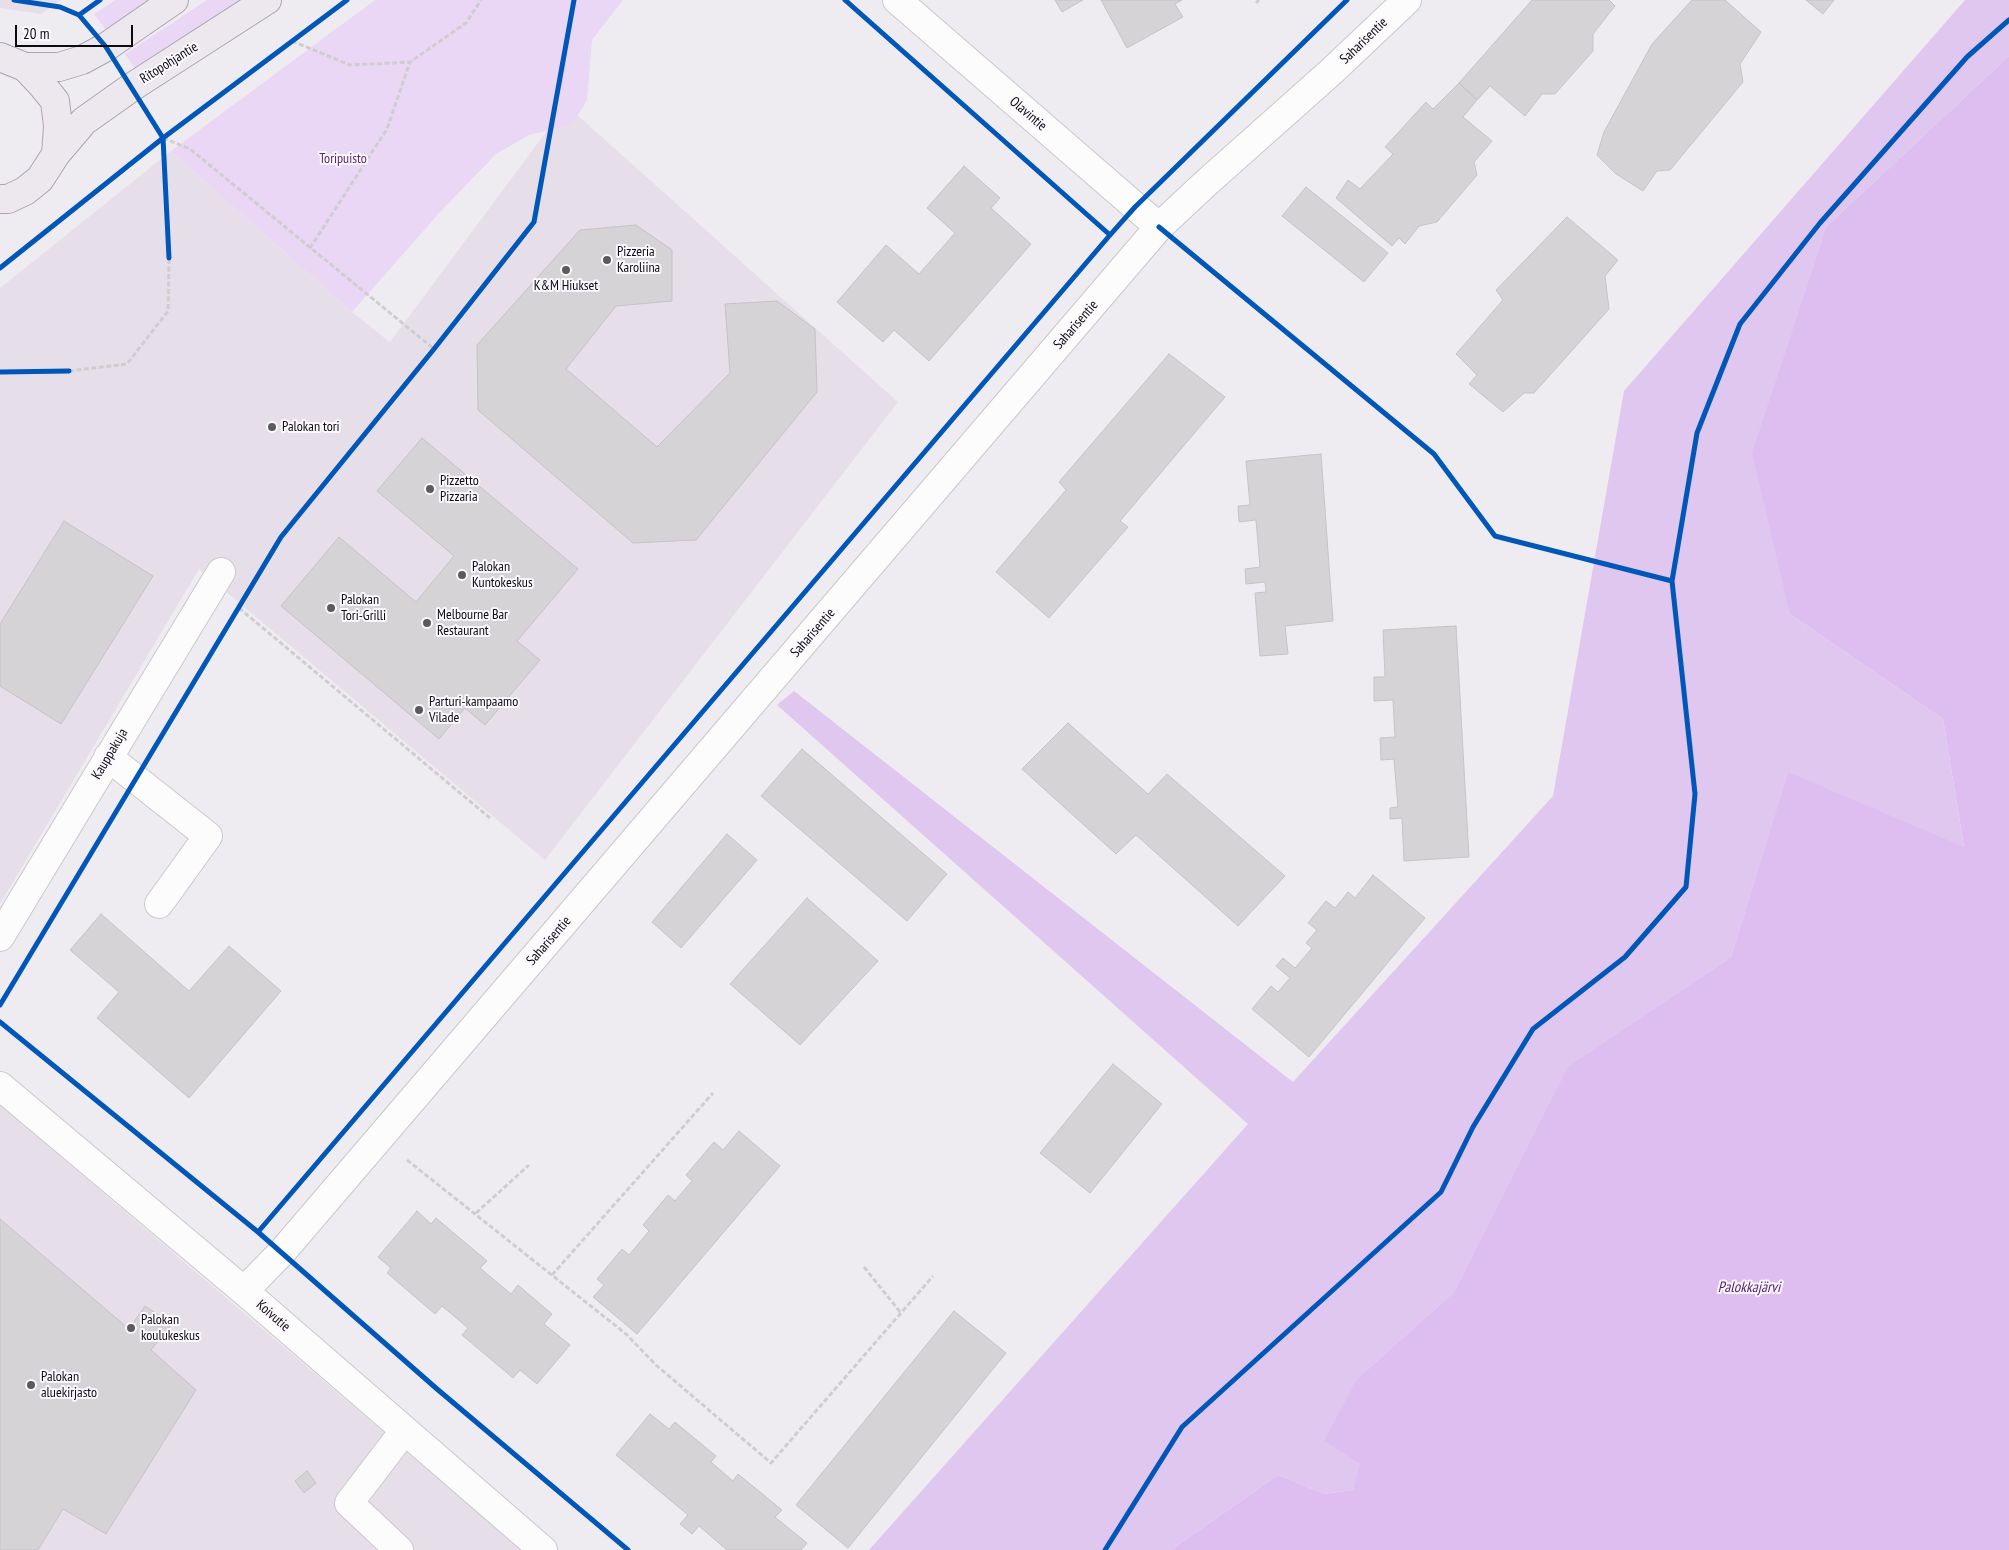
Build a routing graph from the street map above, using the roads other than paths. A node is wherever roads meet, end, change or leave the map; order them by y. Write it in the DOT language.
graph roads {
  1 [pos="174,0"];
  2 [pos="267,0"];
  3 [pos="897,0"];
  4 [pos="1407,0"];
  5 [pos="12,62"];
  6 [pos="56,154"];
  7 [pos="0,199"];
  8 [pos="1159,228"];
  9 [pos="221,572"];
  10 [pos="108,758"];
  11 [pos="159,904"];
  12 [pos="0,937"];
  13 [pos="0,1086"];
  14 [pos="244,1291"];
  15 [pos="404,1431"];
  16 [pos="399,1550"];
  17 [pos="543,1550"];
  1 -- 5 [label="main road"];
  2 -- 6 [label="main road, Ritopohjantie"];
  3 -- 8 [label="street, Olavintie"];
  4 -- 8 [label="street, Saharisentie"];
  5 -- 6 [label="main road"];
  6 -- 7 [label="main road, Ritopohjantie"];
  8 -- 14 [label="street, Saharisentie"];
  9 -- 10 [label="street, Kauppakuja"];
  10 -- 11 [label="street"];
  10 -- 12 [label="street, Kauppakuja"];
  13 -- 14 [label="street, Koivutie"];
  14 -- 15 [label="street, Koivutie"];
  15 -- 16 [label="street"];
  15 -- 17 [label="street, Koivutie"];
}
